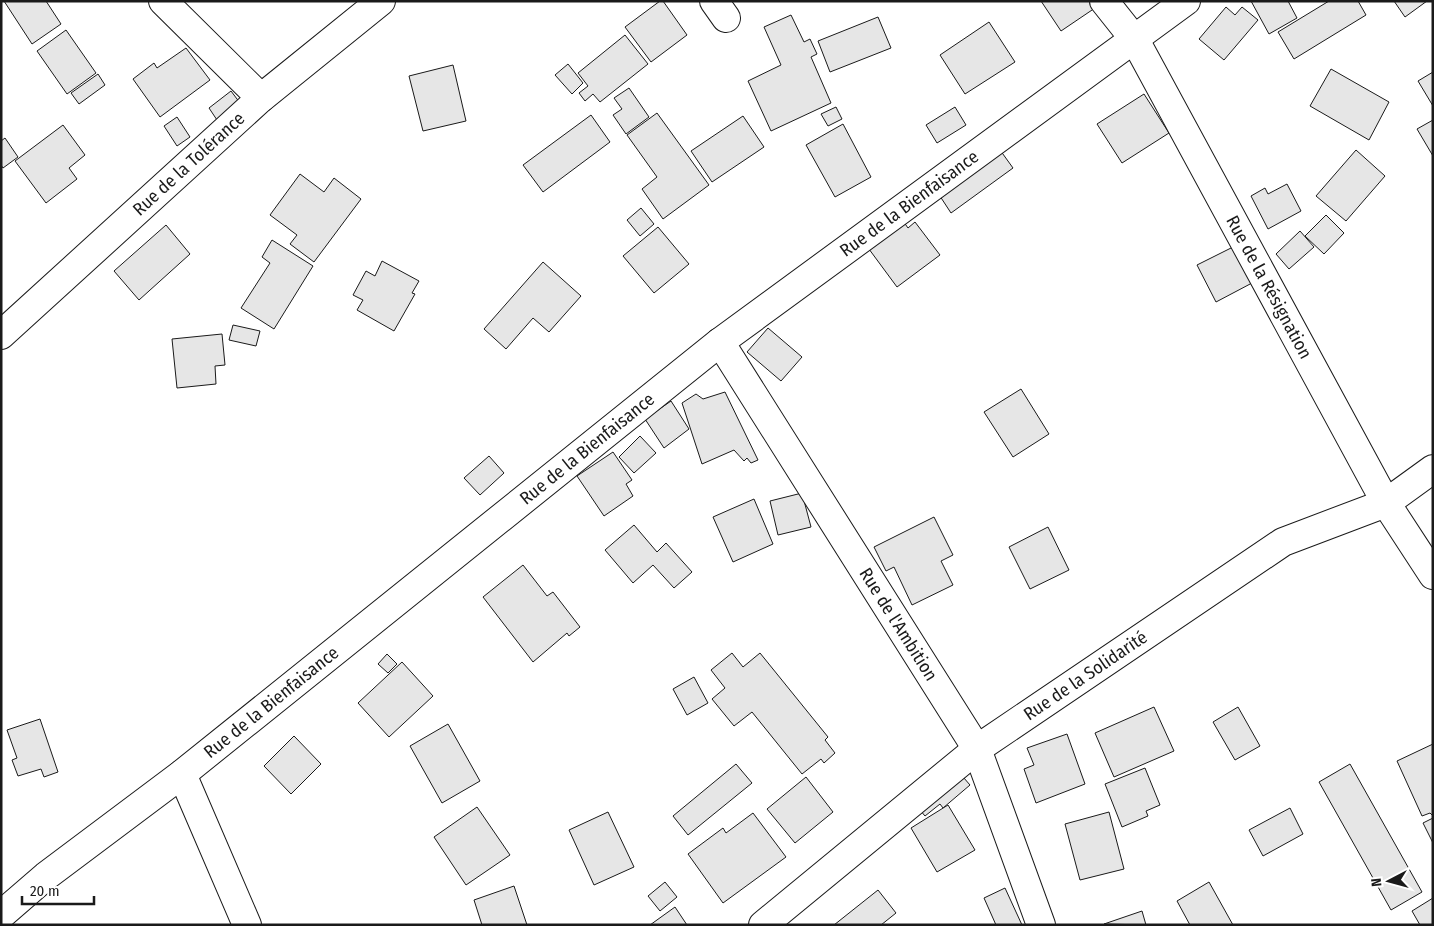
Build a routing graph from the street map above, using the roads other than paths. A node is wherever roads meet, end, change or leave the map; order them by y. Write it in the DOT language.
graph roads {
  1 [pos="163,1"];
  2 [pos="381,1"];
  3 [pos="1104,1"];
  4 [pos="1186,1"];
  5 [pos="1136,40"];
  6 [pos="261,98"];
  7 [pos="1,335"];
  8 [pos="720,342"];
  9 [pos="1433,469"];
  10 [pos="1386,503"];
  11 [pos="1433,575"];
  12 [pos="977,749"];
  13 [pos="182,774"];
  14 [pos="1,915"];
  15 [pos="247,925"];
  16 [pos="763,925"];
  17 [pos="1041,925"];
  1 -- 6 [label="street"];
  2 -- 6 [label="street, Rue de la Tolérance"];
  3 -- 5 [label="street, Rue de la Résignation"];
  4 -- 5 [label="street, Rue de la Bienfaisance"];
  5 -- 8 [label="street, Rue de la Bienfaisance"];
  5 -- 10 [label="street, Rue de la Résignation"];
  6 -- 7 [label="street, Rue de la Tolérance"];
  8 -- 12 [label="street, Rue de l'Ambition"];
  8 -- 13 [label="street, Rue de la Bienfaisance"];
  9 -- 10 [label="street, Rue de la Solidarité"];
  10 -- 11 [label="street, Rue de la Résignation"];
  10 -- 12 [label="street, Rue de la Solidarité"];
  12 -- 16 [label="street, Rue de la Solidarité"];
  12 -- 17 [label="street, Rue de l'Ambition"];
  13 -- 14 [label="street, Rue de la Bienfaisance"];
  13 -- 15 [label="street"];
}
